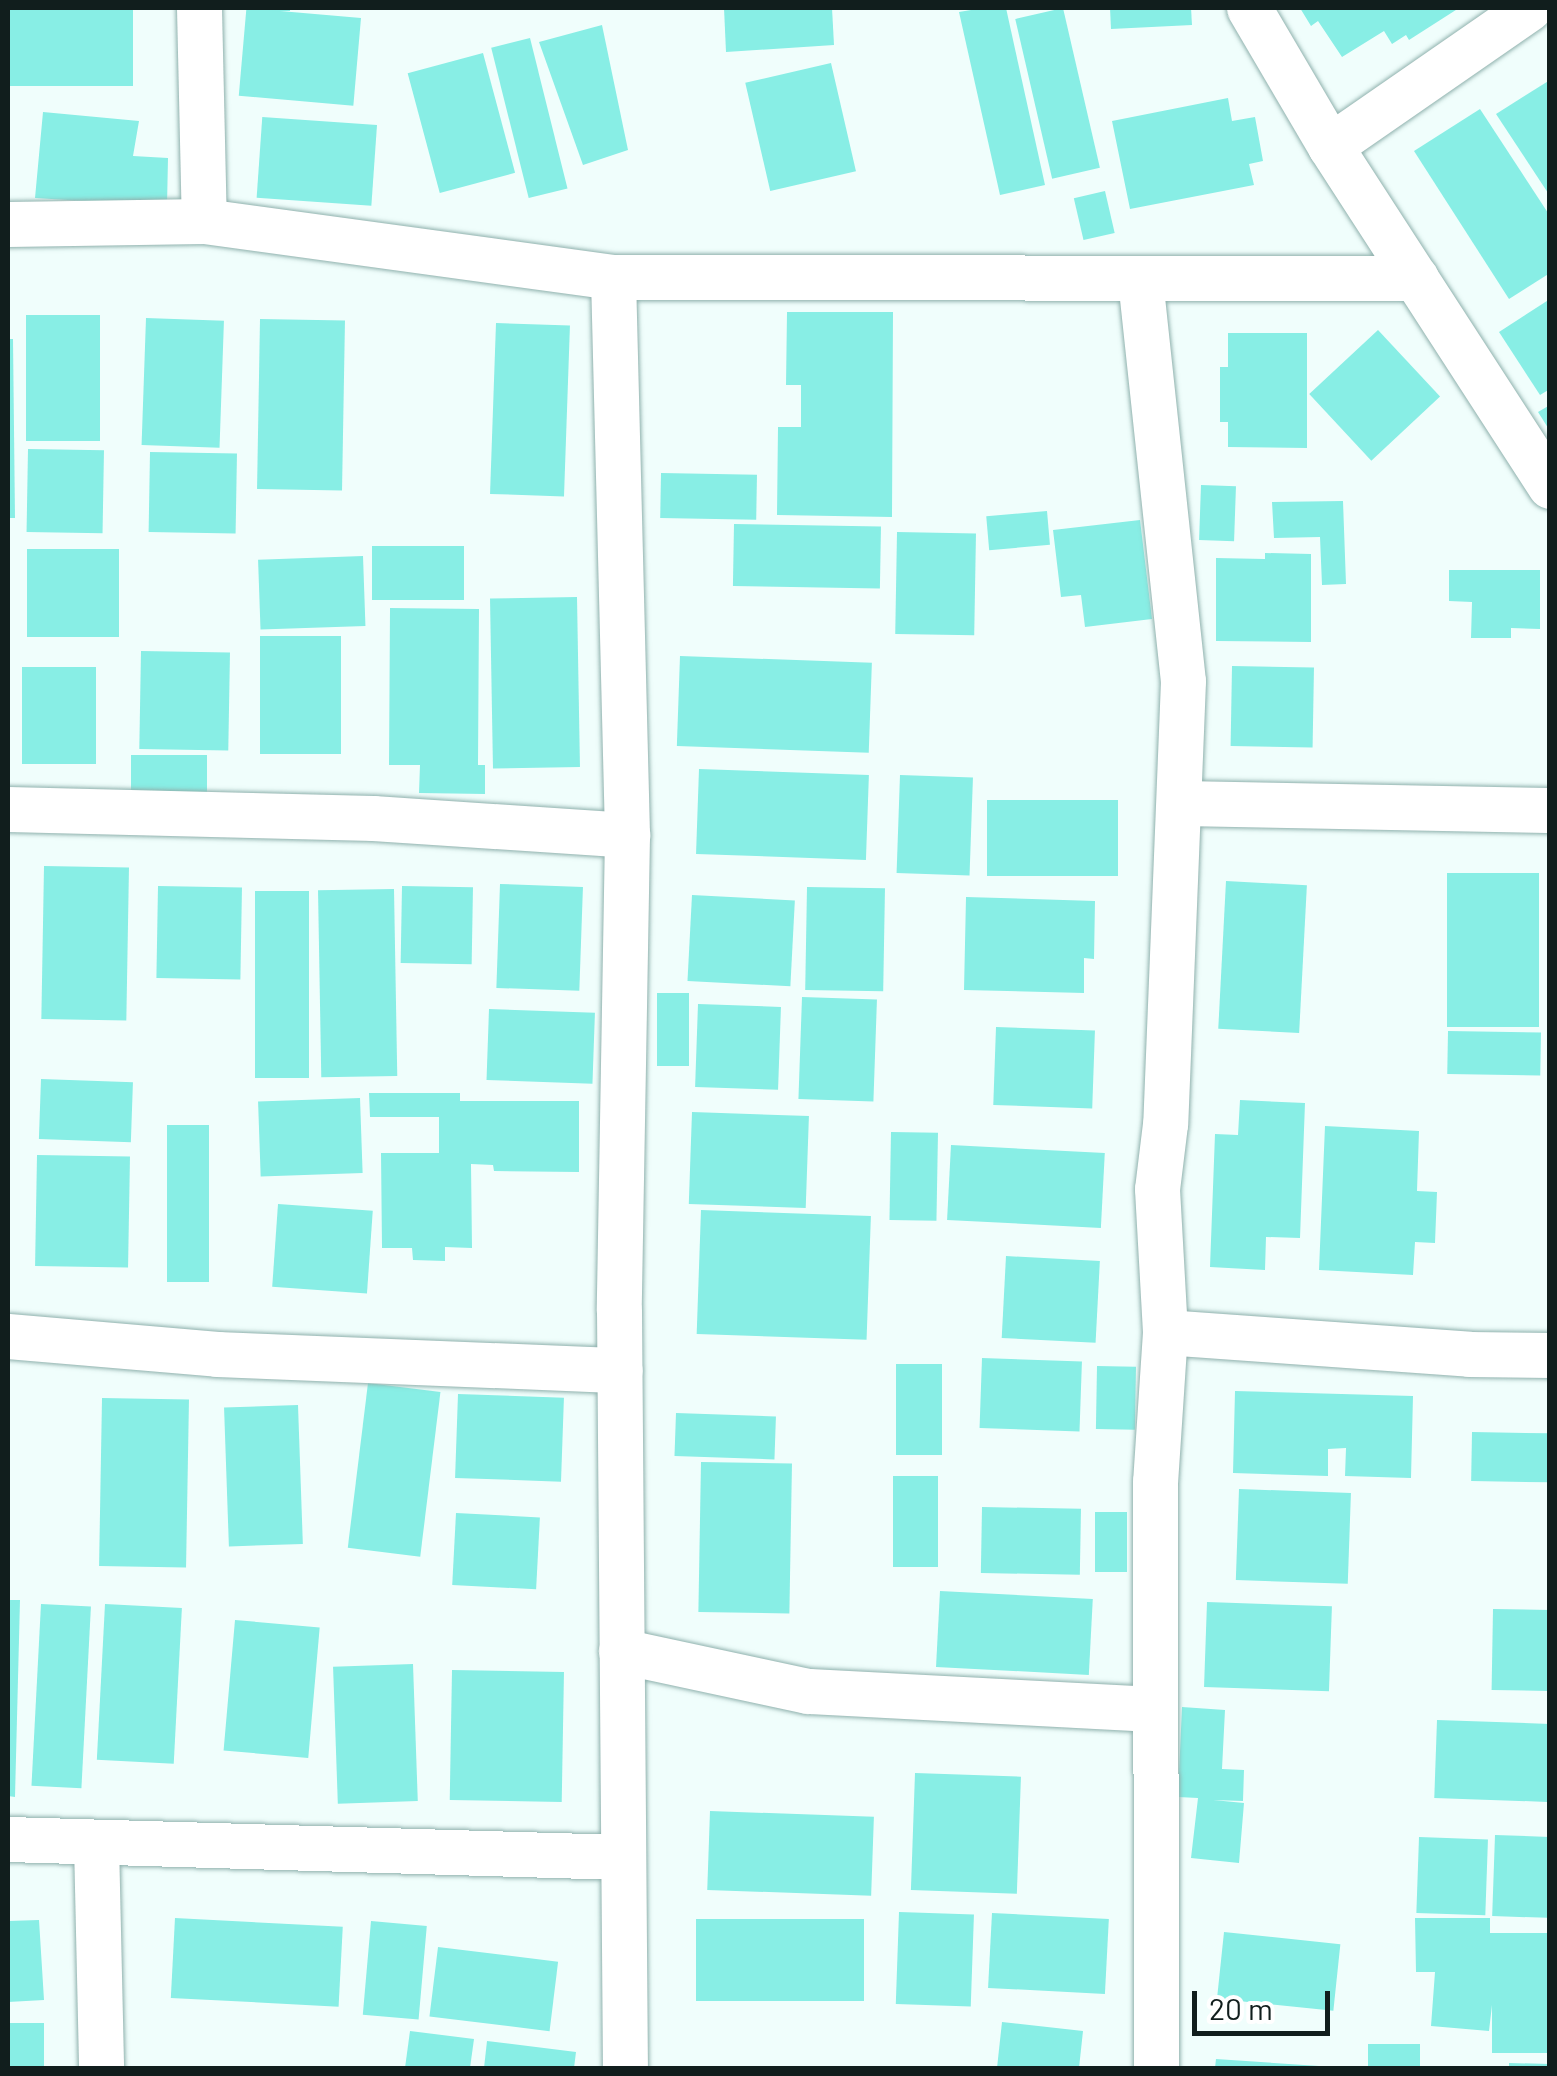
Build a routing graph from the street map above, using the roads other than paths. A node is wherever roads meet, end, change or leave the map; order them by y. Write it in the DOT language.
graph roads {
  1 [pos="198,8"];
  2 [pos="1249,8"];
  3 [pos="1530,8"];
  4 [pos="1330,146"];
  5 [pos="204,221"];
  6 [pos="8,224"];
  7 [pos="613,277"];
  8 [pos="1416,278"];
  9 [pos="1140,279"];
  10 [pos="1550,486"];
  11 [pos="1179,803"];
  12 [pos="8,809"];
  13 [pos="1550,810"];
  14 [pos="626,834"];
  15 [pos="1165,1332"];
  16 [pos="8,1336"];
  17 [pos="1550,1355"];
  18 [pos="620,1370"];
  19 [pos="621,1651"];
  20 [pos="1155,1709"];
  21 [pos="8,1839"];
  22 [pos="96,1843"];
  23 [pos="622,1857"];
  24 [pos="102,2068"];
  25 [pos="625,2068"];
  26 [pos="1156,2068"];
  1 -- 5 [label="street"];
  2 -- 4 [label="street"];
  3 -- 4 [label="street"];
  4 -- 8 [label="street"];
  5 -- 6 [label="street"];
  5 -- 7 [label="street"];
  7 -- 9 [label="street"];
  7 -- 14 [label="street"];
  8 -- 9 [label="street"];
  8 -- 10 [label="street"];
  9 -- 11 [label="street"];
  11 -- 13 [label="street"];
  11 -- 15 [label="street"];
  12 -- 14 [label="street"];
  14 -- 18 [label="street"];
  15 -- 17 [label="street"];
  15 -- 20 [label="street"];
  16 -- 18 [label="street"];
  18 -- 19 [label="street"];
  19 -- 20 [label="street"];
  19 -- 23 [label="street"];
  20 -- 26 [label="street"];
  21 -- 22 [label="street"];
  22 -- 23 [label="street"];
  22 -- 24 [label="street"];
  23 -- 25 [label="street"];
}
